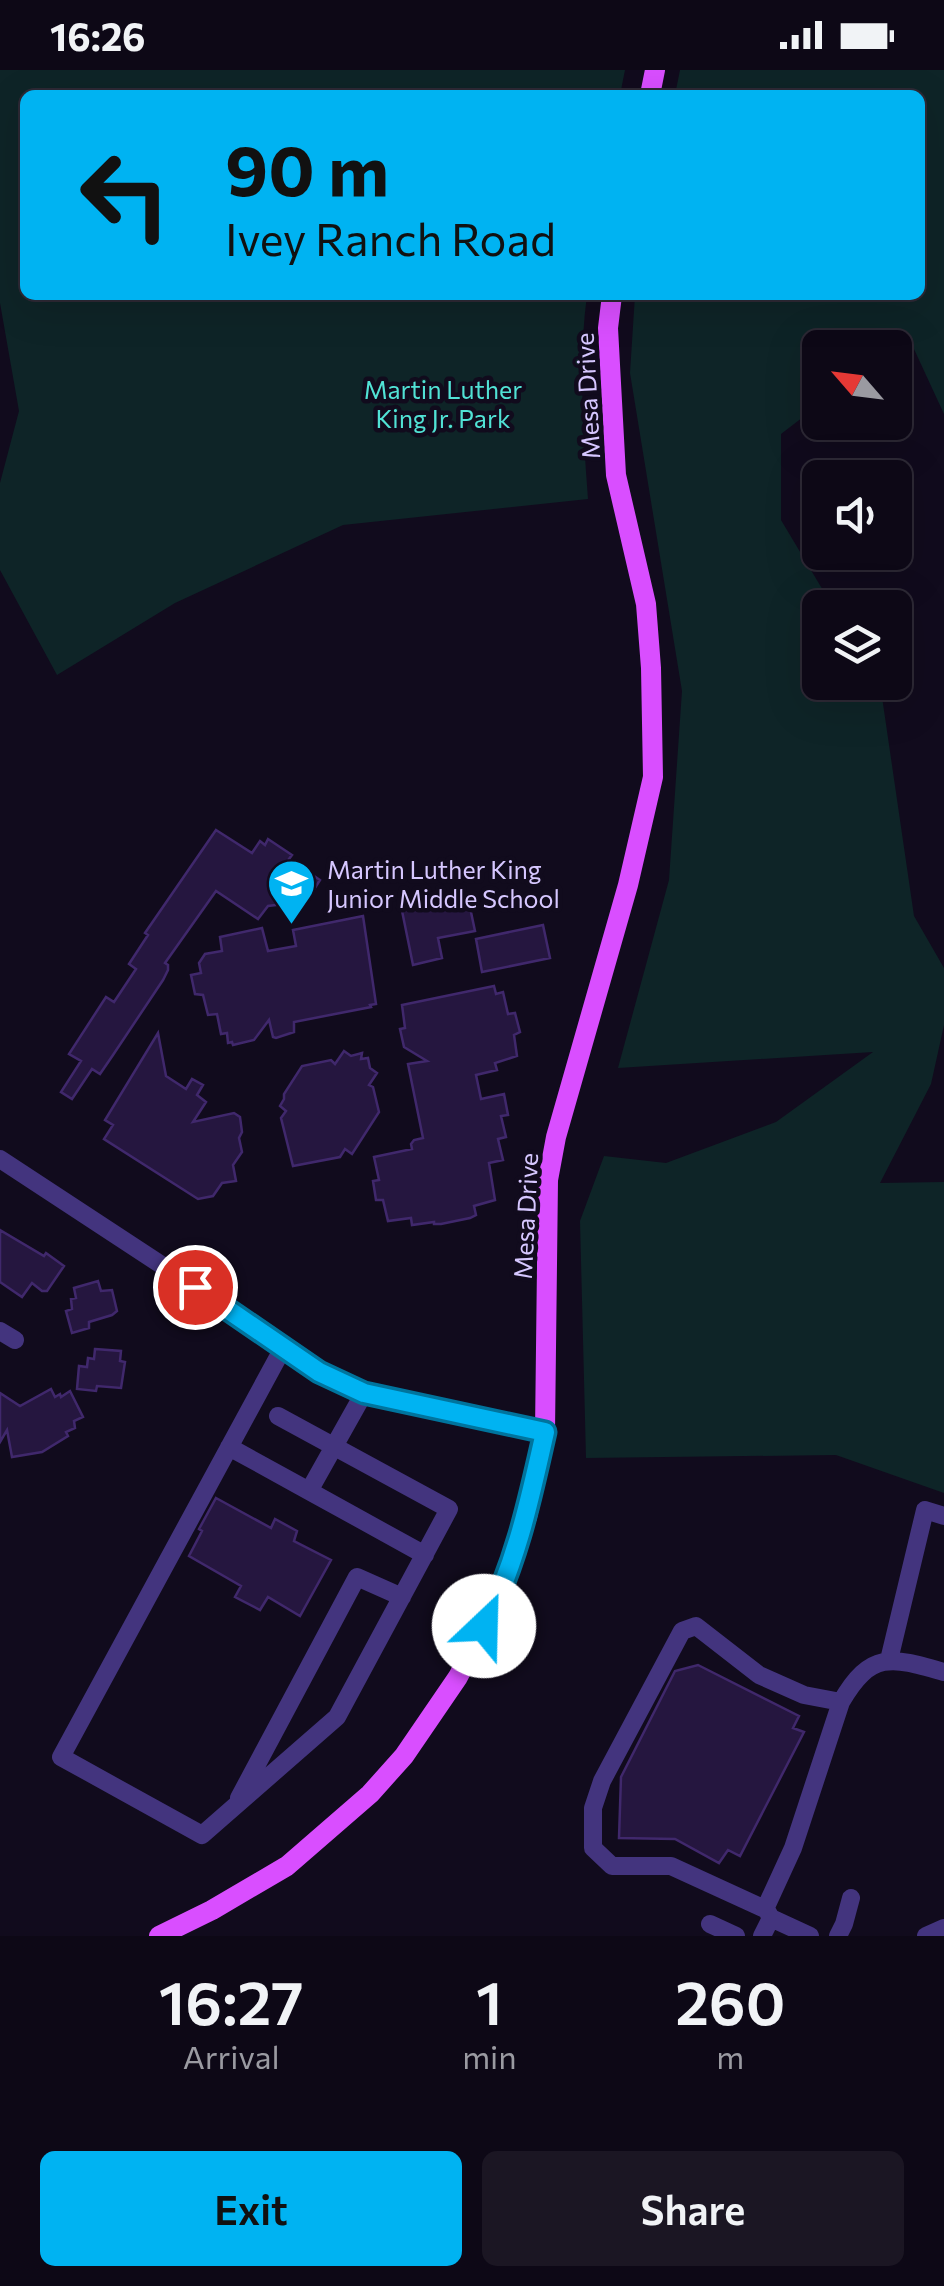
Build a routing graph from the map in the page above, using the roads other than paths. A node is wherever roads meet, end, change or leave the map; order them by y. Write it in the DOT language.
graph roads {
  1 [pos="611,300"];
  2 [pos="0,1159"];
  3 [pos="283,1348"];
  4 [pos="364,1393"];
  5 [pos="278,1416"];
  6 [pos="545,1432"];
  7 [pos="230,1447"];
  8 [pos="334,1447"];
  9 [pos="309,1491"];
  10 [pos="944,1516"];
  11 [pos="425,1555"];
  12 [pos="402,1597"];
  13 [pos="889,1660"];
  14 [pos="944,1672"];
  15 [pos="841,1702"];
  16 [pos="234,1807"];
  17 [pos="851,1898"];
  18 [pos="768,1913"];
  19 [pos="710,1924"];
  20 [pos="944,1928"];
  21 [pos="158,1936"];
  22 [pos="736,1936"];
  23 [pos="762,1936"];
  24 [pos="810,1936"];
  25 [pos="838,1936"];
  26 [pos="926,1936"];
  1 -- 6 [label="main road, Mesa Drive"];
  2 -- 3 [label="street"];
  3 -- 4 [label="street"];
  3 -- 7 [label="street"];
  4 -- 6 [label="street"];
  4 -- 8 [label="street"];
  5 -- 8 [label="street"];
  6 -- 21 [label="main road, Mesa Drive"];
  7 -- 9 [label="street"];
  7 -- 16 [label="street"];
  8 -- 9 [label="street"];
  8 -- 11 [label="street"];
  9 -- 11 [label="street"];
  10 -- 13 [label="street"];
  11 -- 12 [label="street"];
  12 -- 16 [label="street"];
  12 -- 16 [label="street"];
  13 -- 14 [label="street"];
  13 -- 15 [label="street"];
  15 -- 18 [label="street"];
  15 -- 18 [label="street"];
  17 -- 25 [label="street"];
  18 -- 23 [label="street"];
  18 -- 24 [label="street"];
  19 -- 22 [label="street"];
  20 -- 26 [label="street"];
}
